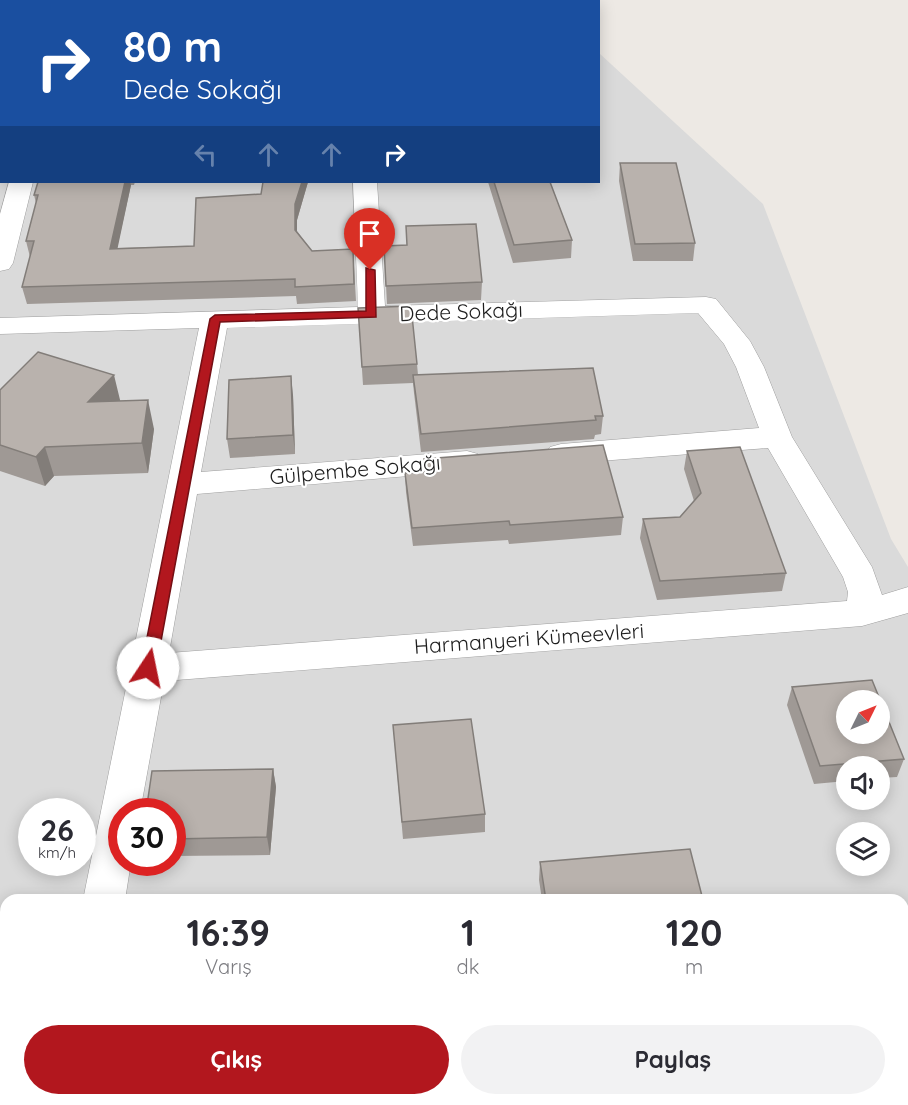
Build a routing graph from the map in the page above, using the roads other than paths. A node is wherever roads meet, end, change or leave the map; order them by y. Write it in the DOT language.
graph roads {
  1 [pos="21,183"];
  2 [pos="365,183"];
  3 [pos="0,263"];
  4 [pos="372,314"];
  5 [pos="215,319"];
  6 [pos="0,326"];
  7 [pos="777,437"];
  8 [pos="528,457"];
  9 [pos="492,459"];
  10 [pos="183,484"];
  11 [pos="908,600"];
  12 [pos="862,613"];
  13 [pos="148,668"];
  14 [pos="105,894"];
  1 -- 3 [label="street"];
  2 -- 4 [label="street"];
  4 -- 5 [label="street, Dede Sokağı"];
  4 -- 7 [label="street, Dede Sokağı"];
  5 -- 6 [label="street, Dede Sokağı"];
  5 -- 10 [label="street"];
  7 -- 8 [label="street"];
  7 -- 12 [label="street"];
  9 -- 10 [label="street, Gülpembe Sokağı"];
  10 -- 13 [label="street"];
  11 -- 12 [label="street, Harmanyeri Kümeevleri"];
  12 -- 13 [label="street, Harmanyeri Kümeevleri"];
  13 -- 14 [label="street"];
}
